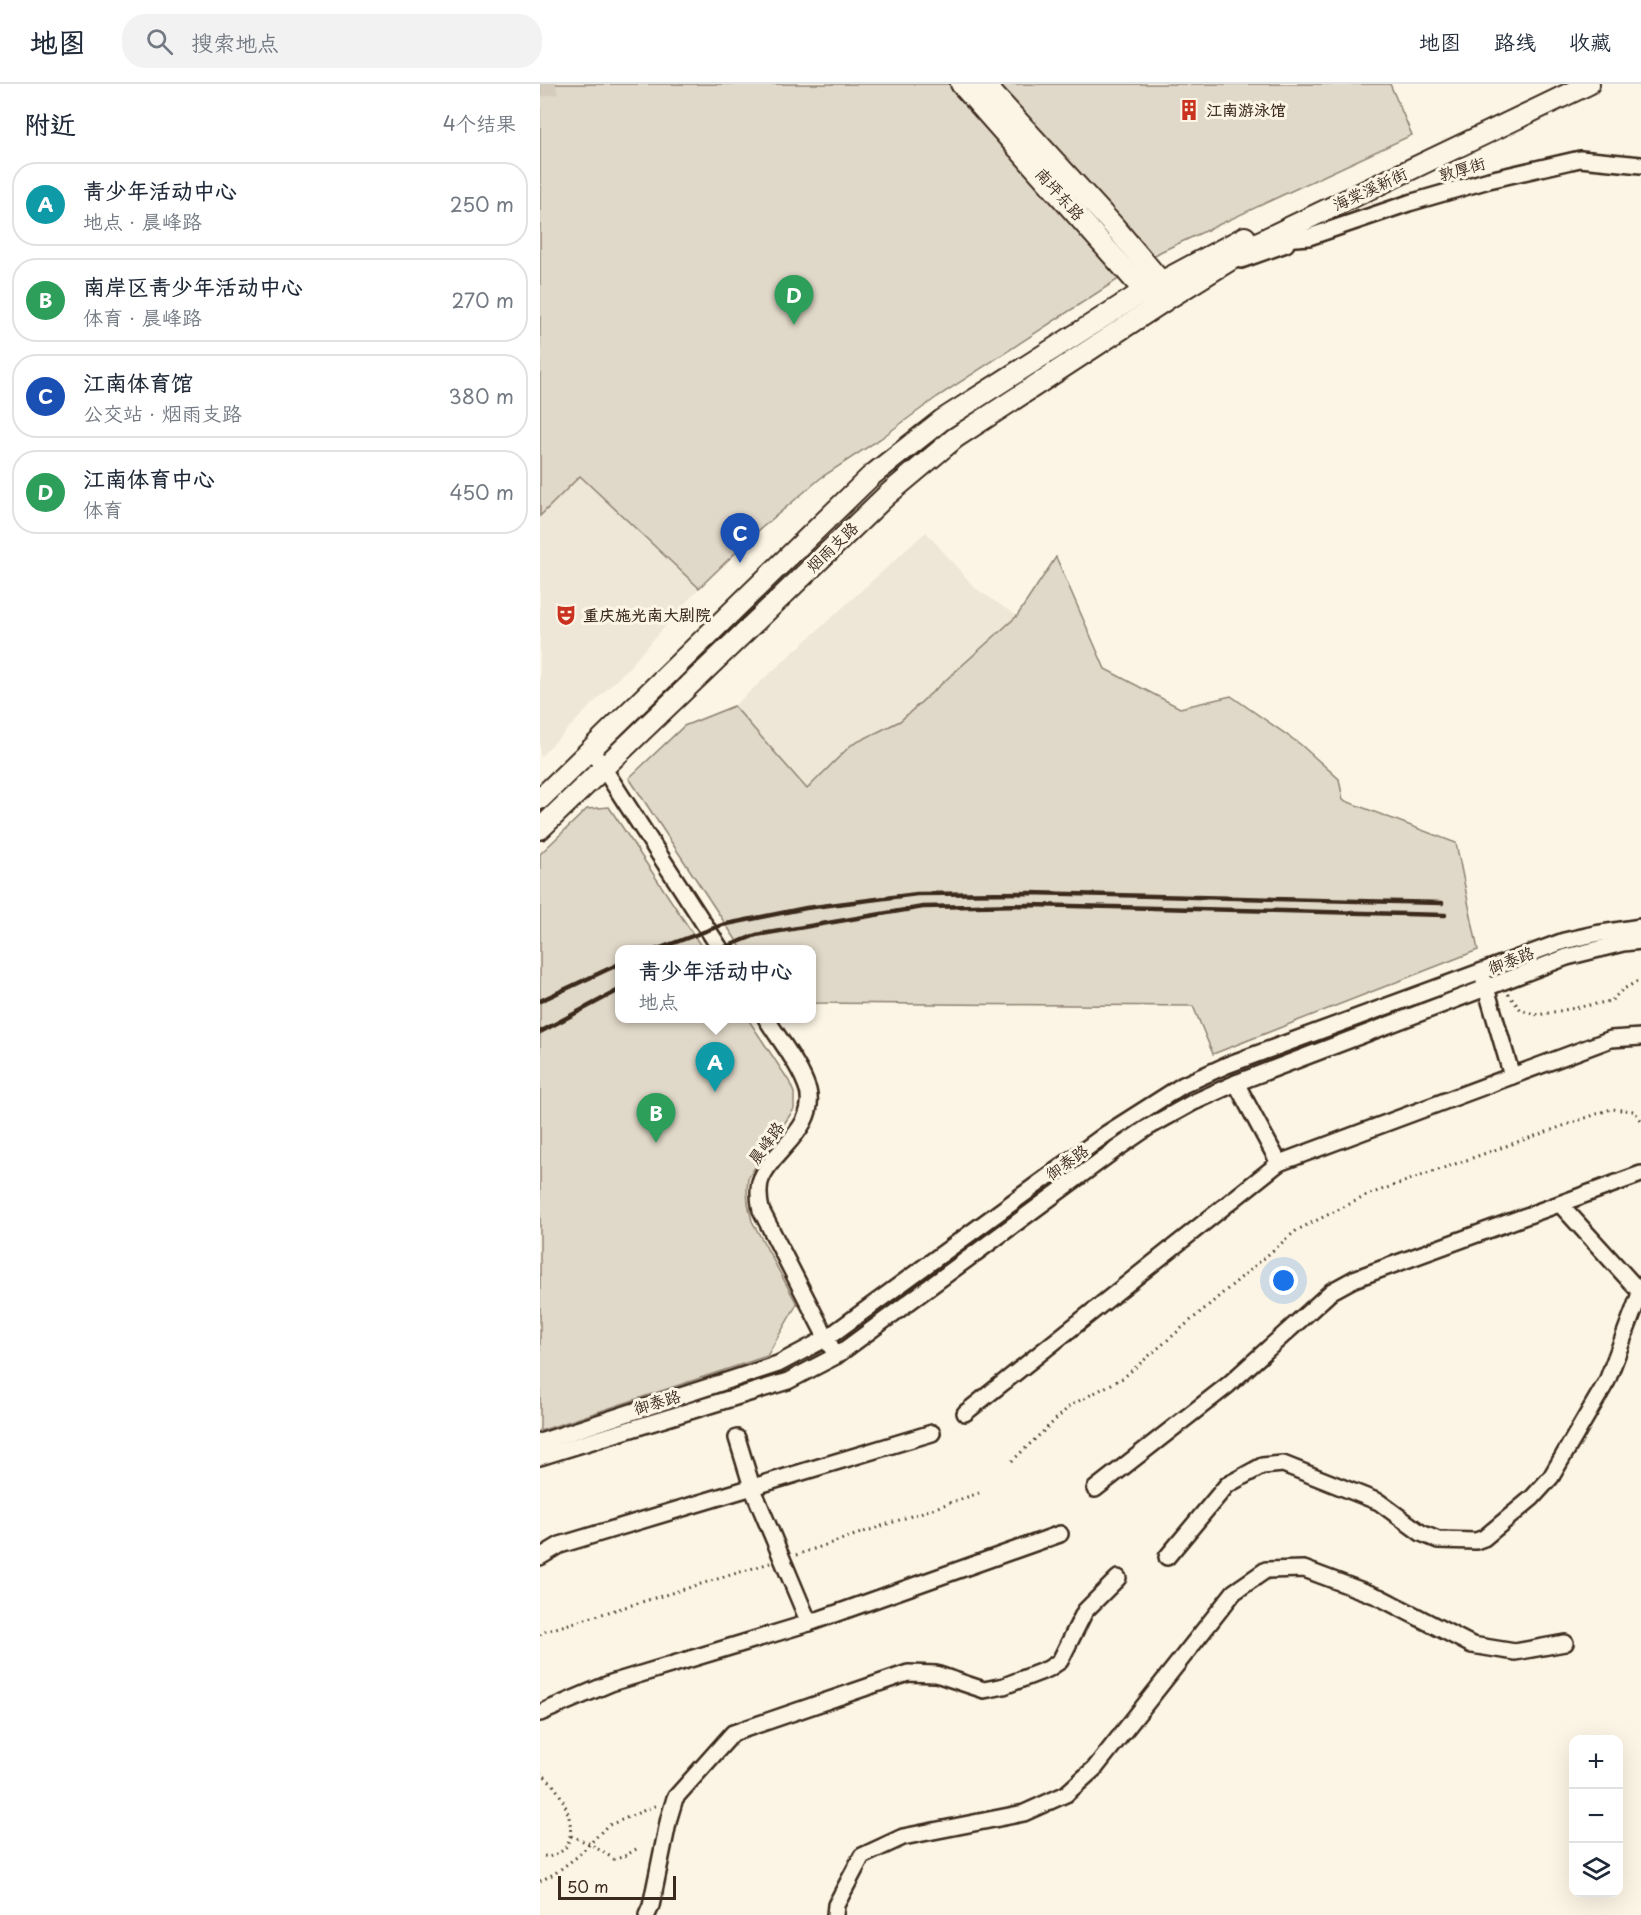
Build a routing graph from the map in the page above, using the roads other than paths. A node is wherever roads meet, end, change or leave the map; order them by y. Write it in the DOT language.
graph roads {
  1 [pos="961,84"];
  2 [pos="984,84"];
  3 [pos="1560,84"];
  4 [pos="1589,84"];
  5 [pos="1641,165"];
  6 [pos="1105,231"];
  7 [pos="1309,237"];
  8 [pos="1261,241"];
  9 [pos="1234,243"];
  10 [pos="1215,269"];
  11 [pos="1159,294"];
  12 [pos="591,749"];
  13 [pos="604,767"];
  14 [pos="540,799"];
  15 [pos="540,829"];
  16 [pos="1641,927"];
  17 [pos="1641,941"];
  18 [pos="718,945"];
  19 [pos="1481,972"];
  20 [pos="1493,986"];
  21 [pos="769,1023"];
  22 [pos="1641,1037"];
  23 [pos="1512,1076"];
  24 [pos="1236,1083"];
  25 [pos="1279,1162"];
  26 [pos="1641,1174"];
  27 [pos="1560,1203"];
  28 [pos="1640,1292"];
  29 [pos="827,1338"];
  30 [pos="836,1356"];
  31 [pos="965,1413"];
  32 [pos="932,1433"];
  33 [pos="736,1438"];
  34 [pos="540,1442"];
  35 [pos="540,1457"];
  36 [pos="752,1487"];
  37 [pos="1095,1488"];
  38 [pos="1060,1534"];
  39 [pos="540,1557"];
  40 [pos="1167,1557"];
  41 [pos="1118,1578"];
  42 [pos="809,1623"];
  43 [pos="1565,1643"];
  44 [pos="540,1713"];
  45 [pos="647,1915"];
  46 [pos="835,1915"];
  1 -- 6 [label="main road, 南坪东路"];
  2 -- 6 [label="main road, 南坪东路"];
  3 -- 9 [label="main road, 海棠溪新街"];
  4 -- 8 [label="main road, 海棠溪新街"];
  5 -- 7 [label="street, 敦厚街"];
  6 -- 11 [label="main road, 南坪东路"];
  7 -- 8 [label="street, 敦厚街"];
  7 -- 10 [label="street"];
  8 -- 9 [label="street, 敦厚街"];
  8 -- 10 [label="main road, 海棠溪新街"];
  9 -- 11 [label="main road, 海棠溪新街"];
  10 -- 11 [label="main road, 海棠溪新街"];
  11 -- 12 [label="main road, 烟雨支路"];
  11 -- 13 [label="main road, 烟雨支路"];
  12 -- 13 [label="street"];
  12 -- 14 [label="main road, 烟雨支路"];
  13 -- 15 [label="main road, 烟雨支路"];
  13 -- 18 [label="street"];
  16 -- 19 [label="street, 御泰路"];
  17 -- 20 [label="street, 御泰路"];
  19 -- 20 [label="street"];
  19 -- 29 [label="street, 御泰路"];
  20 -- 23 [label="street"];
  20 -- 24 [label="street, 御泰路"];
  21 -- 29 [label="street, 晨峰路"];
  22 -- 23 [label="street"];
  23 -- 25 [label="street"];
  24 -- 25 [label="street"];
  24 -- 30 [label="street, 御泰路"];
  25 -- 31 [label="street"];
  26 -- 27 [label="street"];
  27 -- 28 [label="street"];
  27 -- 37 [label="street"];
  28 -- 40 [label="street"];
  29 -- 30 [label="street, 晨峰路"];
  29 -- 34 [label="street, 御泰路"];
  30 -- 35 [label="street, 御泰路"];
  32 -- 36 [label="street"];
  33 -- 36 [label="street"];
  36 -- 39 [label="street"];
  36 -- 42 [label="street"];
  38 -- 42 [label="street"];
  41 -- 45 [label="street"];
  42 -- 44 [label="street"];
  43 -- 46 [label="street"];
}
